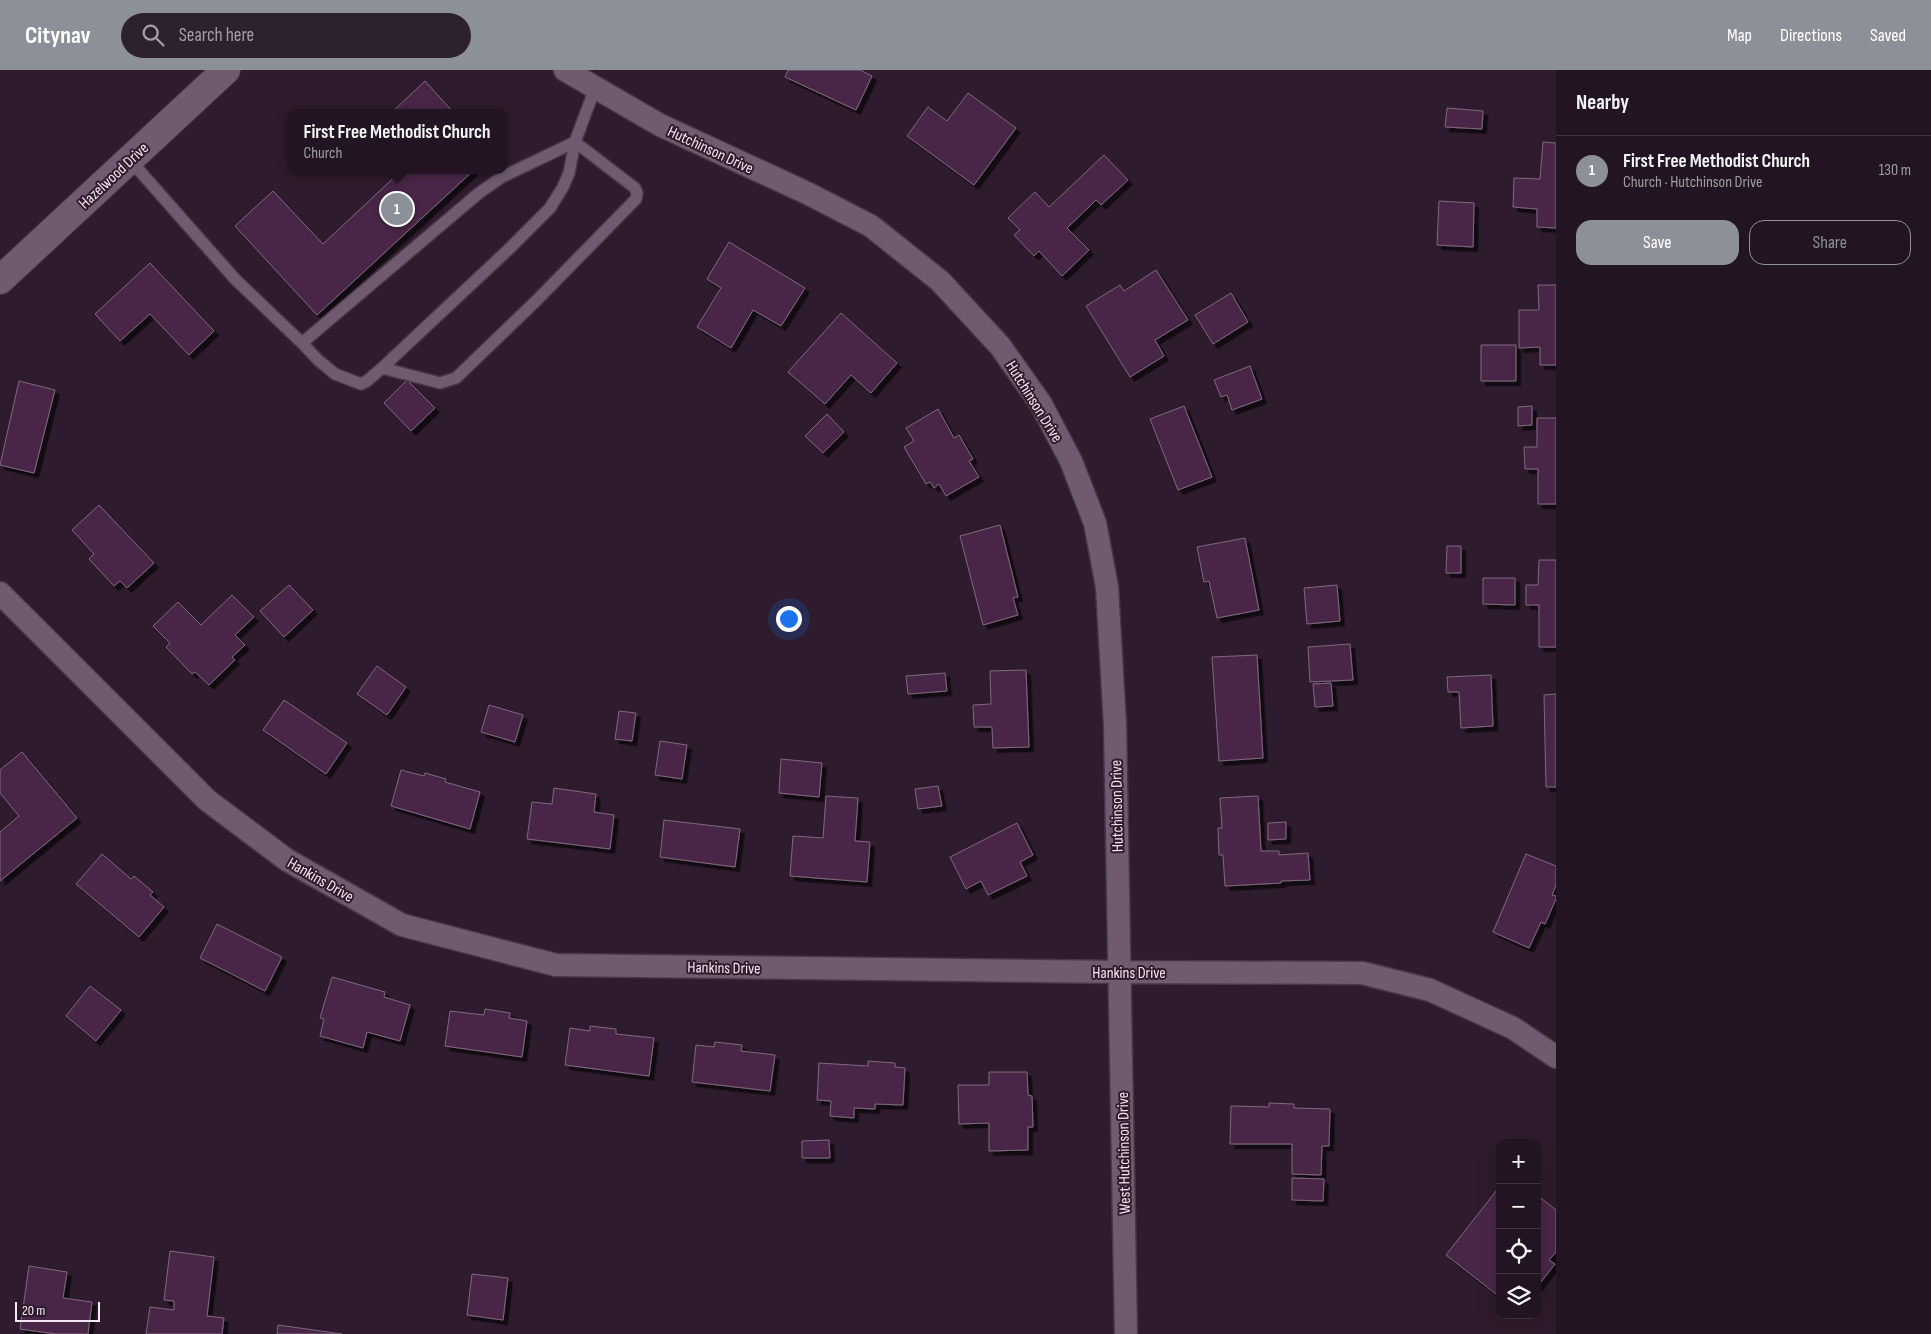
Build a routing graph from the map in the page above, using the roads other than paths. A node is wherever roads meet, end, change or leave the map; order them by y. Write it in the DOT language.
graph roads {
  1 [pos="226,70"];
  2 [pos="565,70"];
  3 [pos="595,88"];
  4 [pos="575,142"];
  5 [pos="130,160"];
  6 [pos="0,280"];
  7 [pos="302,343"];
  8 [pos="382,368"];
  9 [pos="0,593"];
  10 [pos="1120,972"];
  11 [pos="1556,1057"];
  12 [pos="1126,1334"];
  1 -- 5 [label="street, Hazelwood Drive"];
  2 -- 3 [label="street, Hutchinson Drive"];
  3 -- 4 [label="lane"];
  3 -- 10 [label="street, Hutchinson Drive"];
  4 -- 7 [label="lane"];
  4 -- 8 [label="lane"];
  4 -- 8 [label="lane"];
  5 -- 6 [label="street, Hazelwood Drive"];
  5 -- 7 [label="lane"];
  7 -- 8 [label="lane"];
  9 -- 10 [label="street, Hankins Drive"];
  10 -- 11 [label="street, Hankins Drive"];
  10 -- 12 [label="street, West Hutchinson Drive"];
}
